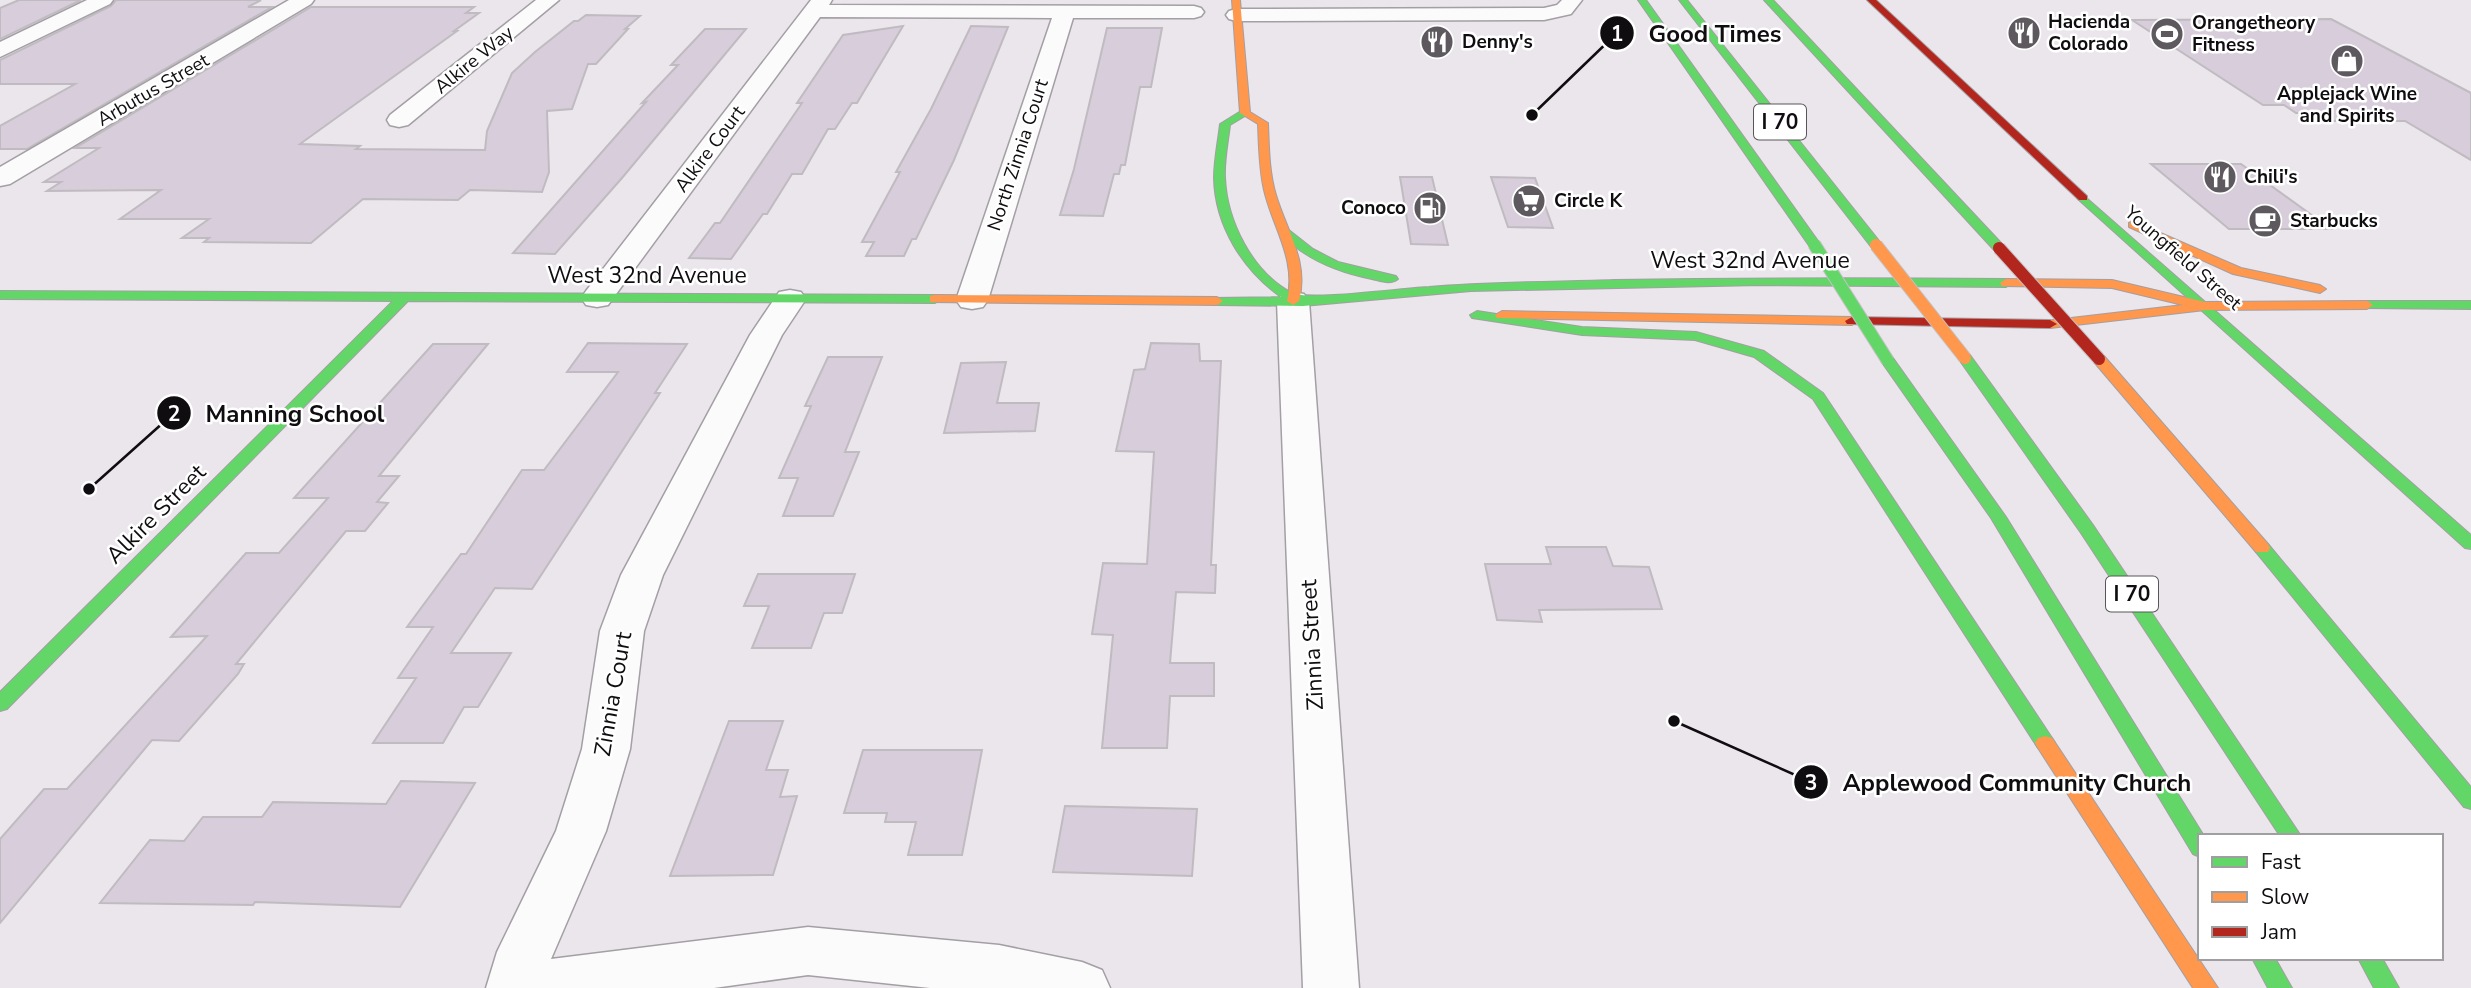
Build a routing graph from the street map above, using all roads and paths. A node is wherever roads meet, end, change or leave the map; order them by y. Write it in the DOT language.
graph roads {
  1 [pos="103,0"];
  2 [pos="304,0"];
  3 [pos="549,0"];
  4 [pos="1572,0"];
  5 [pos="1642,0"];
  6 [pos="1684,0"];
  7 [pos="1768,0"];
  8 [pos="1871,0"];
  9 [pos="818,6"];
  10 [pos="1236,7"];
  11 [pos="1065,11"];
  12 [pos="1194,12"];
  13 [pos="0,50"];
  14 [pos="1245,113"];
  15 [pos="399,120"];
  16 [pos="0,178"];
  17 [pos="2091,205"];
  18 [pos="1283,230"];
  19 [pos="1240,240"];
  20 [pos="1230,265"];
  21 [pos="1195,285"];
  22 [pos="1471,287"];
  23 [pos="0,295"];
  24 [pos="404,297"];
  25 [pos="597,298"];
  26 [pos="790,299"];
  27 [pos="972,300"];
  28 [pos="1114,300"];
  29 [pos="1293,301"];
  30 [pos="2415,305"];
  31 [pos="2471,305"];
  32 [pos="2206,306"];
  33 [pos="1386,310"];
  34 [pos="2471,544"];
  35 [pos="0,704"];
  36 [pos="2471,801"];
  37 [pos="2290,834"];
  38 [pos="2198,845"];
  39 [pos="2264,960"];
  40 [pos="2370,960"];
  41 [pos="514,988"];
  42 [pos="522,988"];
  43 [pos="1082,988"];
  44 [pos="1331,988"];
  45 [pos="2206,988"];
  46 [pos="2280,988"];
  47 [pos="2387,988"];
  1 -- 13 [label="street"];
  2 -- 16 [label="street, Arbutus Street"];
  3 -- 15 [label="street, Alkire Way"];
  4 -- 10 [label="street"];
  5 -- 38 [label="main road, bridge"];
  6 -- 37 [label="main road, I 70, bridge"];
  7 -- 36 [label="main road, bridge"];
  8 -- 17 [label="main road, Youngfield Street"];
  9 -- 11 [label="street"];
  9 -- 25 [label="street, Alkire Court"];
  10 -- 14 [label="main road"];
  11 -- 12 [label="street"];
  11 -- 27 [label="street, North Zinnia Court"];
  14 -- 18 [label="main road"];
  14 -- 19 [label="main road"];
  17 -- 30 [label="main road"];
  17 -- 32 [label="main road, Youngfield Street"];
  18 -- 22 [label="main road"];
  18 -- 29 [label="main road"];
  19 -- 20 [label="main road"];
  19 -- 29 [label="main road"];
  21 -- 28 [label="main road"];
  22 -- 29 [label="main road, West 32nd Avenue"];
  22 -- 32 [label="main road, West 32nd Avenue"];
  23 -- 24 [label="main road, West 32nd Avenue"];
  24 -- 25 [label="main road, West 32nd Avenue"];
  24 -- 35 [label="main road, Alkire Street"];
  25 -- 26 [label="main road, West 32nd Avenue"];
  26 -- 27 [label="main road, West 32nd Avenue"];
  26 -- 41 [label="street, Zinnia Court"];
  27 -- 28 [label="main road, West 32nd Avenue"];
  28 -- 29 [label="main road, West 32nd Avenue"];
  29 -- 33 [label="main road, West 32nd Avenue"];
  29 -- 44 [label="street, Zinnia Street"];
  30 -- 31 [label="main road, West 32nd Avenue"];
  30 -- 32 [label="main road, West 32nd Avenue"];
  32 -- 34 [label="main road, Youngfield Street"];
  32 -- 45 [label="main road, West 32nd Avenue"];
  39 -- 46 [label="main road"];
  40 -- 47 [label="main road"];
  42 -- 43 [label="street"];
}
